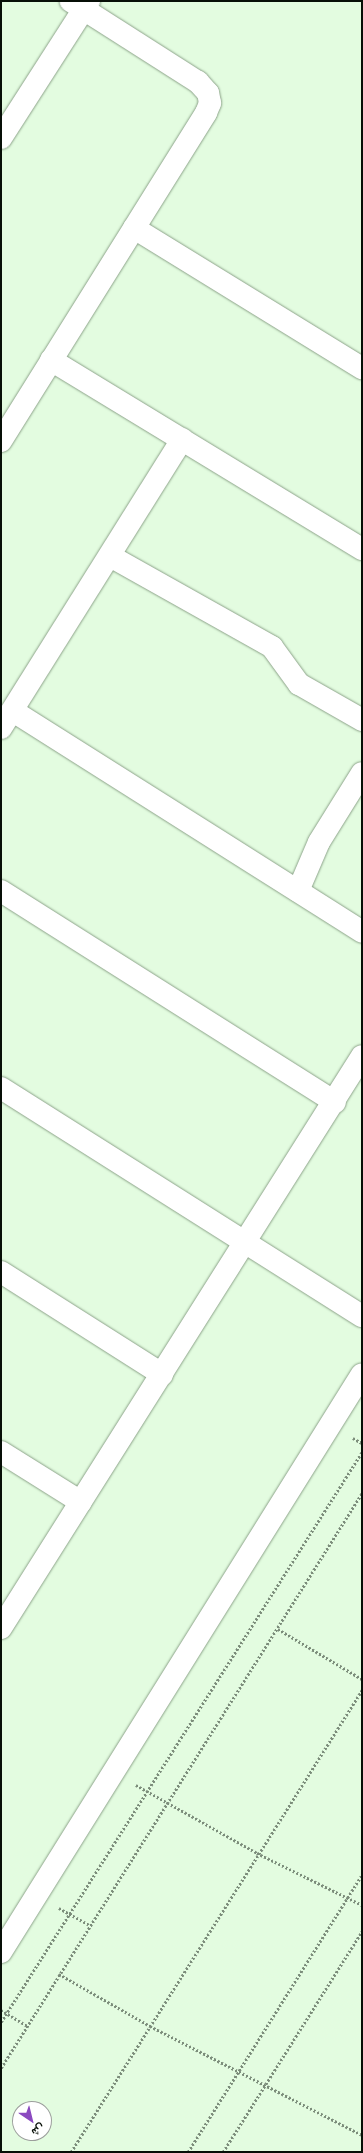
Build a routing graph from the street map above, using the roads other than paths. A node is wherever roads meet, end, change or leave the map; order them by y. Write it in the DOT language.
graph roads {
  1 [pos="81,4"];
  2 [pos="1,138"];
  3 [pos="134,228"];
  4 [pos="51,360"];
  5 [pos="362,368"];
  6 [pos="182,440"];
  7 [pos="1,441"];
  8 [pos="362,549"];
  9 [pos="110,556"];
  10 [pos="7,720"];
  11 [pos="362,720"];
  12 [pos="362,773"];
  13 [pos="1,891"];
  14 [pos="298,891"];
  15 [pos="362,932"];
  16 [pos="362,1056"];
  17 [pos="1,1088"];
  18 [pos="335,1102"];
  19 [pos="245,1243"];
  20 [pos="1,1272"];
  21 [pos="362,1316"];
  22 [pos="162,1374"];
  23 [pos="362,1374"];
  24 [pos="1,1452"];
  25 [pos="81,1502"];
  26 [pos="1,1628"];
  27 [pos="1,1952"];
  1 -- 2 [label="street"];
  1 -- 3 [label="street"];
  3 -- 4 [label="street"];
  3 -- 5 [label="street"];
  4 -- 6 [label="street"];
  4 -- 7 [label="street"];
  6 -- 8 [label="street"];
  6 -- 9 [label="street"];
  9 -- 10 [label="street"];
  9 -- 11 [label="street"];
  10 -- 14 [label="street"];
  12 -- 14 [label="street"];
  13 -- 18 [label="street"];
  14 -- 15 [label="street"];
  16 -- 18 [label="street"];
  17 -- 19 [label="street"];
  18 -- 19 [label="street"];
  19 -- 21 [label="street"];
  19 -- 22 [label="street"];
  20 -- 22 [label="street"];
  22 -- 25 [label="street"];
  23 -- 27 [label="street"];
  24 -- 25 [label="street"];
  25 -- 26 [label="street"];
}
